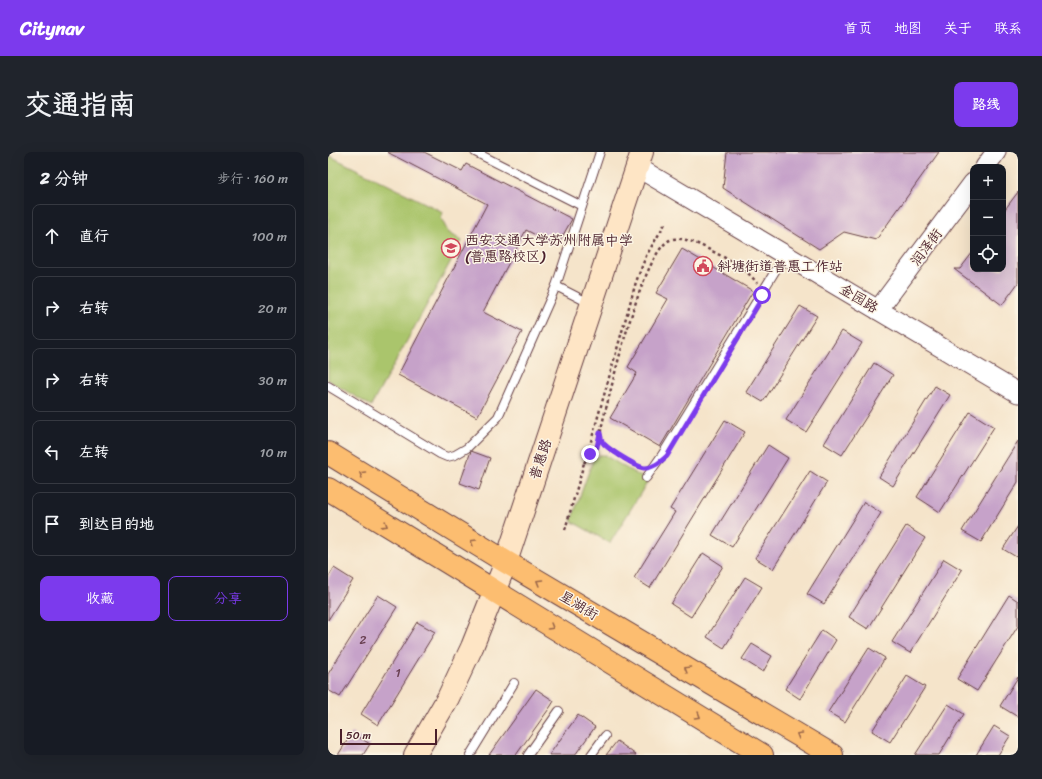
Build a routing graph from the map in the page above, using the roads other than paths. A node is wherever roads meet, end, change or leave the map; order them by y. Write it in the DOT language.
graph roads {
  1 [pos="475,152"];
  2 [pos="600,152"];
  3 [pos="996,152"];
  4 [pos="640,159"];
  5 [pos="987,164"];
  6 [pos="970,187"];
  7 [pos="582,206"];
  8 [pos="785,255"];
  9 [pos="556,286"];
  10 [pos="592,305"];
  11 [pos="878,310"];
  12 [pos="328,386"];
  13 [pos="1018,393"];
  14 [pos="328,453"];
  15 [pos="646,478"];
  16 [pos="328,489"];
  17 [pos="506,562"];
  18 [pos="494,592"];
  19 [pos="514,683"];
  20 [pos="559,711"];
  21 [pos="605,736"];
  22 [pos="415,755"];
  23 [pos="470,755"];
  24 [pos="528,755"];
  25 [pos="591,755"];
  26 [pos="762,755"];
  27 [pos="832,755"];
  1 -- 7 [label="lane"];
  2 -- 7 [label="lane"];
  3 -- 5 [label="street"];
  4 -- 8 [label="street, 金园路"];
  4 -- 10 [label="main road, 普惠路"];
  6 -- 11 [label="street, 润泽街"];
  7 -- 9 [label="lane"];
  8 -- 11 [label="street, 金园路"];
  8 -- 15 [label="lane"];
  9 -- 10 [label="lane"];
  9 -- 12 [label="lane"];
  10 -- 17 [label="main road, 普惠路"];
  11 -- 13 [label="street, 金园路"];
  17 -- 14 [label="main road, 星湖街, one-way"];
  16 -- 18 [label="main road, one-way"];
  17 -- 18 [label="main road, 普惠路"];
  27 -- 17 [label="main road, 星湖街, one-way"];
  18 -- 22 [label="main road, 普惠路"];
  18 -- 26 [label="main road, one-way"];
  19 -- 23 [label="lane"];
  20 -- 24 [label="lane"];
  21 -- 25 [label="lane"];
}
